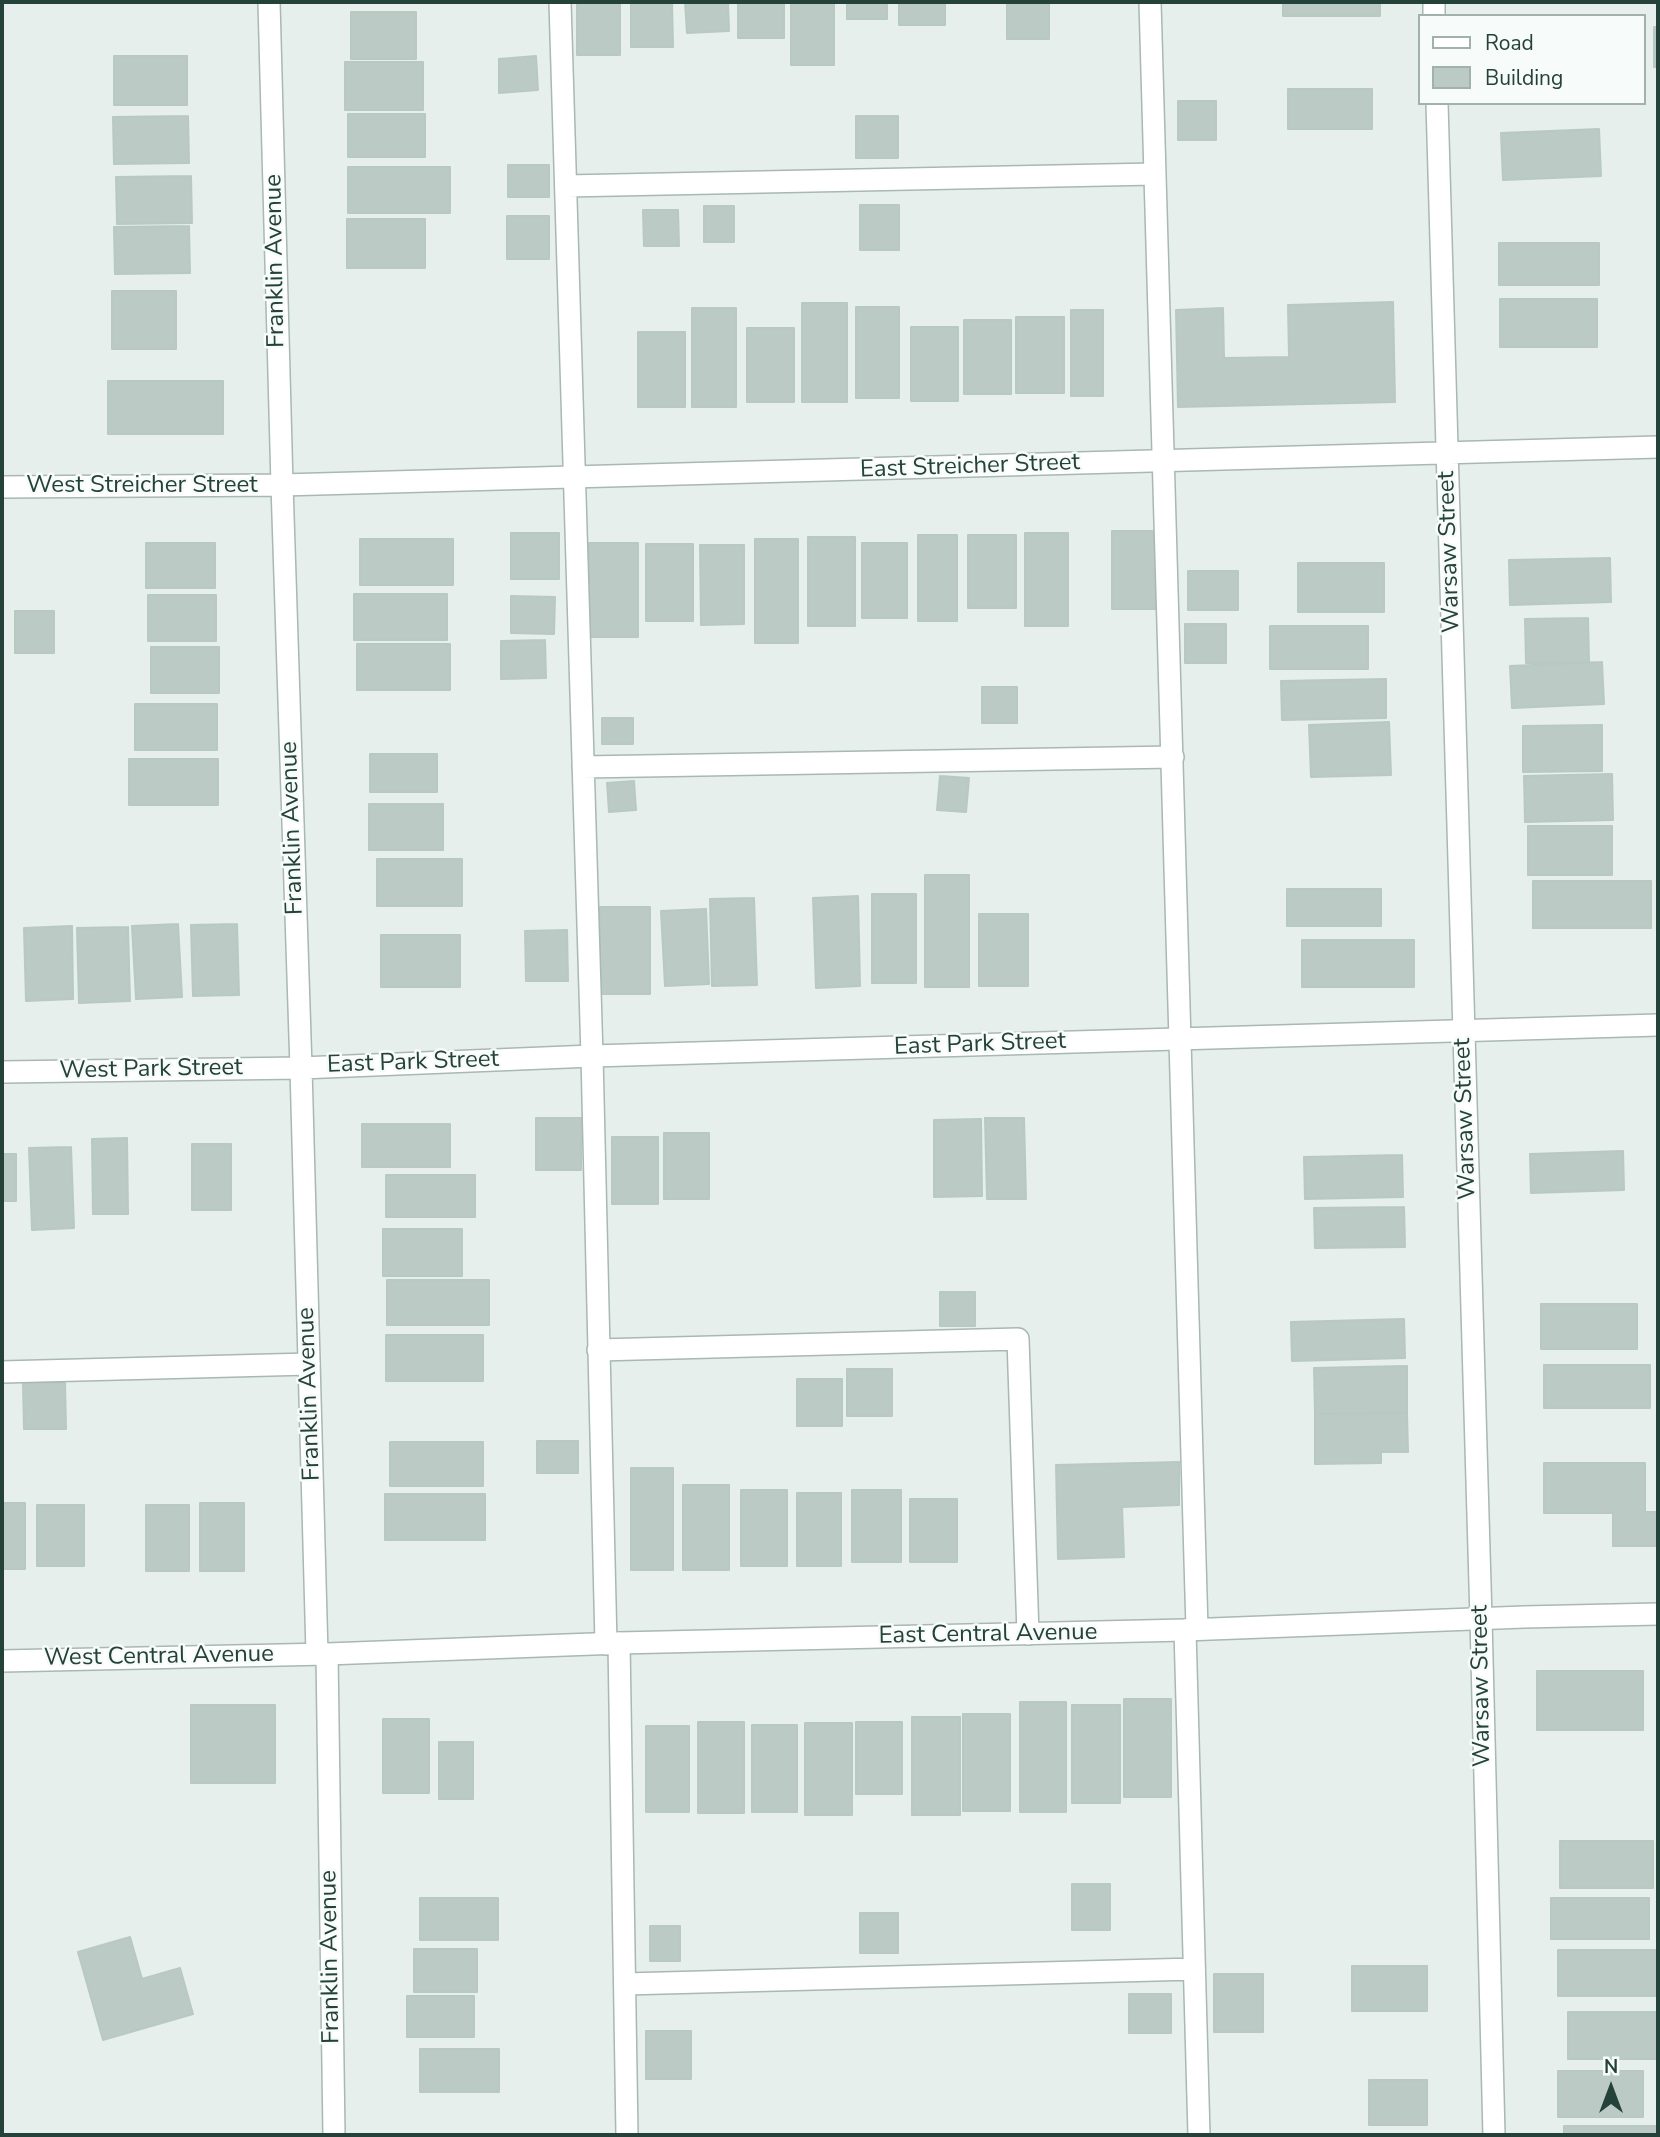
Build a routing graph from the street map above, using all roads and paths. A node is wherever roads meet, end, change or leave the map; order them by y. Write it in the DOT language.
graph roads {
  1 [pos="269,2"];
  2 [pos="560,2"];
  3 [pos="1150,2"];
  4 [pos="1437,105"];
  5 [pos="1154,174"];
  6 [pos="566,186"];
  7 [pos="1658,447"];
  8 [pos="1447,453"];
  9 [pos="1164,462"];
  10 [pos="575,476"];
  11 [pos="282,485"];
  12 [pos="2,487"];
  13 [pos="1173,757"];
  14 [pos="583,767"];
  15 [pos="1658,1025"];
  16 [pos="1464,1031"];
  17 [pos="1180,1039"];
  18 [pos="592,1056"];
  19 [pos="301,1068"];
  20 [pos="2,1072"];
  21 [pos="598,1350"];
  22 [pos="309,1364"];
  23 [pos="2,1372"];
  24 [pos="1658,1614"];
  25 [pos="1481,1619"];
  26 [pos="1191,1629"];
  27 [pos="1028,1634"];
  28 [pos="613,1643"];
  29 [pos="322,1654"];
  30 [pos="2,1661"];
  31 [pos="1194,1969"];
  32 [pos="625,1984"];
  33 [pos="334,2135"];
  34 [pos="627,2135"];
  35 [pos="1199,2135"];
  36 [pos="1494,2135"];
  1 -- 11 [label="street, Franklin Avenue"];
  2 -- 6 [label="street"];
  3 -- 5 [label="street"];
  4 -- 8 [label="street, Warsaw Street"];
  5 -- 6 [label="street"];
  5 -- 9 [label="street"];
  6 -- 10 [label="street"];
  7 -- 8 [label="street, East Streicher Street"];
  8 -- 9 [label="street, East Streicher Street"];
  8 -- 16 [label="street, Warsaw Street"];
  9 -- 10 [label="street, East Streicher Street"];
  9 -- 13 [label="street"];
  10 -- 11 [label="street, East Streicher Street"];
  10 -- 14 [label="street"];
  11 -- 12 [label="street, West Streicher Street"];
  11 -- 19 [label="street, Franklin Avenue"];
  13 -- 14 [label="street"];
  13 -- 17 [label="street"];
  14 -- 18 [label="street"];
  15 -- 16 [label="street, East Park Street"];
  16 -- 17 [label="street, East Park Street"];
  16 -- 25 [label="street, Warsaw Street"];
  17 -- 18 [label="street, East Park Street"];
  17 -- 26 [label="street"];
  18 -- 19 [label="street, East Park Street"];
  18 -- 21 [label="street"];
  19 -- 20 [label="street, West Park Street"];
  19 -- 22 [label="street, Franklin Avenue"];
  21 -- 27 [label="street"];
  21 -- 28 [label="street"];
  22 -- 23 [label="street"];
  22 -- 29 [label="street, Franklin Avenue"];
  24 -- 25 [label="street, East Central Avenue"];
  25 -- 26 [label="street, East Central Avenue"];
  25 -- 36 [label="street, Warsaw Street"];
  26 -- 27 [label="street, East Central Avenue"];
  26 -- 31 [label="street"];
  27 -- 28 [label="street, East Central Avenue"];
  28 -- 29 [label="street, East Central Avenue"];
  28 -- 32 [label="street"];
  29 -- 30 [label="street, West Central Avenue"];
  29 -- 33 [label="street, Franklin Avenue"];
  31 -- 32 [label="street"];
  31 -- 35 [label="street"];
  32 -- 34 [label="street"];
}
